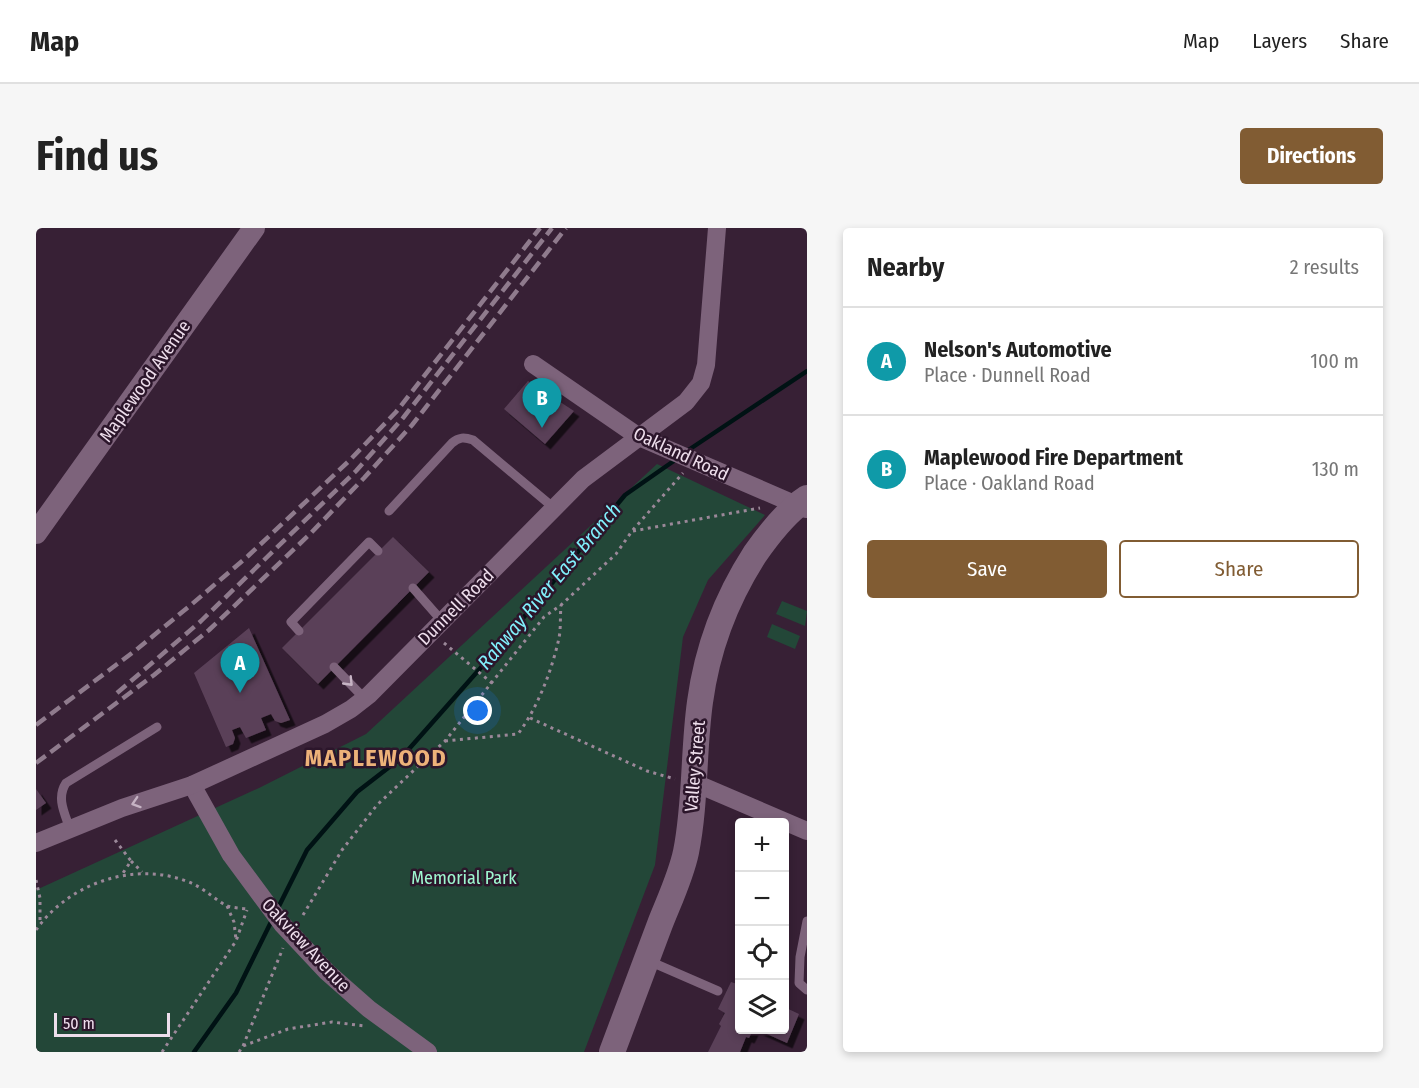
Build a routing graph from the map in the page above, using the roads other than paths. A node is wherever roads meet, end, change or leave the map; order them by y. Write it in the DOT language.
graph roads {
  1 [pos="254,228"];
  2 [pos="717,228"];
  3 [pos="533,364"];
  4 [pos="639,437"];
  5 [pos="803,504"];
  6 [pos="555,508"];
  7 [pos="389,512"];
  8 [pos="36,533"];
  9 [pos="378,551"];
  10 [pos="413,588"];
  11 [pos="442,621"];
  12 [pos="299,631"];
  13 [pos="334,667"];
  14 [pos="364,698"];
  15 [pos="157,727"];
  16 [pos="695,783"];
  17 [pos="192,785"];
  18 [pos="70,829"];
  19 [pos="807,831"];
  20 [pos="36,843"];
  21 [pos="807,921"];
  22 [pos="646,960"];
  23 [pos="807,990"];
  24 [pos="718,991"];
  25 [pos="428,1052"];
  26 [pos="612,1052"];
  1 -- 8 [label="street, Maplewood Avenue"];
  2 -- 4 [label="street, Dunnell Road"];
  3 -- 4 [label="street, Oakland Road"];
  4 -- 5 [label="street, Oakland Road"];
  4 -- 6 [label="street, Dunnell Road"];
  5 -- 16 [label="main road, Valley Street"];
  6 -- 7 [label="lane"];
  6 -- 11 [label="street, Dunnell Road"];
  9 -- 12 [label="lane"];
  10 -- 11 [label="lane"];
  11 -- 14 [label="street, Dunnell Road"];
  13 -- 14 [label="lane, one-way"];
  14 -- 17 [label="street, Dunnell Road"];
  15 -- 18 [label="lane"];
  16 -- 19 [label="street"];
  16 -- 22 [label="main road, Valley Street"];
  17 -- 18 [label="street, Dunnell Road, one-way"];
  17 -- 25 [label="street, Oakview Avenue"];
  18 -- 20 [label="street, Dunnell Road"];
  21 -- 23 [label="lane"];
  22 -- 24 [label="lane"];
  22 -- 26 [label="main road, Valley Street"];
}
